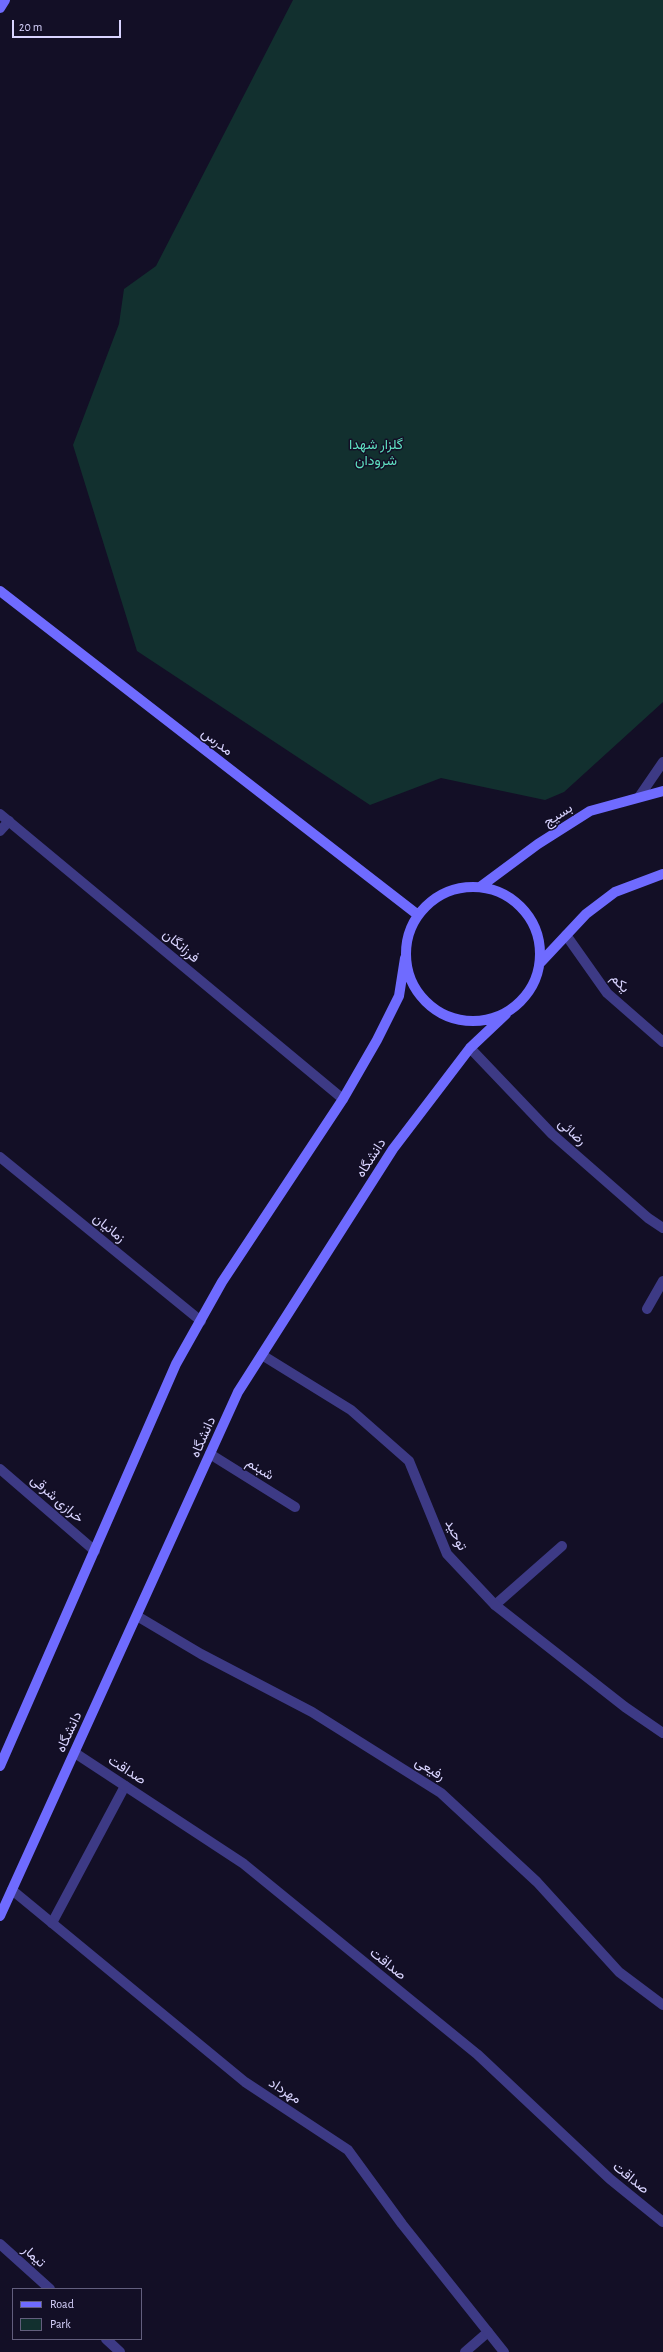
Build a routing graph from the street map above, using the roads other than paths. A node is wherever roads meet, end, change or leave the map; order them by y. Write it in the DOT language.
graph roads {
  1 [pos="5,0"];
  2 [pos="0,8"];
  3 [pos="0,591"];
  4 [pos="663,762"];
  5 [pos="663,791"];
  6 [pos="639,796"];
  7 [pos="0,814"];
  8 [pos="9,821"];
  9 [pos="0,831"];
  10 [pos="663,874"];
  11 [pos="480,887"];
  12 [pos="418,914"];
  13 [pos="566,935"];
  14 [pos="405,958"];
  15 [pos="541,962"];
  16 [pos="506,1014"];
  17 [pos="663,1042"];
  18 [pos="470,1048"];
  19 [pos="343,1099"];
  20 [pos="0,1158"];
  21 [pos="663,1228"];
  22 [pos="663,1281"];
  23 [pos="646,1309"];
  24 [pos="201,1321"];
  25 [pos="262,1355"];
  26 [pos="210,1454"];
  27 [pos="0,1469"];
  28 [pos="295,1507"];
  29 [pos="562,1546"];
  30 [pos="95,1551"];
  31 [pos="495,1605"];
  32 [pos="137,1616"];
  33 [pos="663,1733"];
  34 [pos="75,1753"];
  35 [pos="0,1766"];
  36 [pos="125,1786"];
  37 [pos="12,1890"];
  38 [pos="0,1916"];
  39 [pos="52,1923"];
  40 [pos="663,2005"];
  41 [pos="663,2222"];
  42 [pos="0,2244"];
  43 [pos="49,2288"];
  44 [pos="488,2332"];
  45 [pos="107,2340"];
  46 [pos="120,2352"];
  47 [pos="464,2352"];
  48 [pos="504,2352"];
  1 -- 2 [label="main road"];
  3 -- 12 [label="main road, مدرس"];
  4 -- 6 [label="street"];
  5 -- 6 [label="main road, بسیج"];
  6 -- 11 [label="main road, بسیج"];
  7 -- 8 [label="street, فرزانگان"];
  8 -- 9 [label="street"];
  8 -- 19 [label="street, فرزانگان"];
  10 -- 13 [label="main road"];
  11 -- 12 [label="main road"];
  11 -- 15 [label="main road"];
  12 -- 14 [label="main road"];
  13 -- 15 [label="main road"];
  13 -- 17 [label="street, یکم"];
  14 -- 16 [label="main road"];
  14 -- 19 [label="main road"];
  15 -- 16 [label="main road"];
  16 -- 18 [label="main road, دانشگاه"];
  18 -- 21 [label="street, رضائی"];
  18 -- 25 [label="main road, دانشگاه"];
  19 -- 24 [label="main road"];
  20 -- 24 [label="street, زمانیان"];
  22 -- 23 [label="street"];
  24 -- 30 [label="main road"];
  25 -- 26 [label="main road, دانشگاه"];
  25 -- 31 [label="street, توحید"];
  26 -- 28 [label="street, شبنم"];
  26 -- 32 [label="main road, دانشگاه"];
  27 -- 30 [label="street, خرازی شرقی"];
  29 -- 31 [label="street"];
  30 -- 35 [label="main road"];
  31 -- 33 [label="street, توحید"];
  32 -- 34 [label="main road, دانشگاه"];
  32 -- 40 [label="street, رفیعی"];
  34 -- 36 [label="street, صداقت"];
  34 -- 37 [label="main road, دانشگاه"];
  36 -- 39 [label="street"];
  36 -- 41 [label="street, صداقت"];
  37 -- 38 [label="main road, دانشگاه"];
  37 -- 39 [label="street, مهرداد"];
  39 -- 44 [label="street, مهرداد"];
  42 -- 43 [label="street, تیمار"];
  44 -- 47 [label="street"];
  44 -- 48 [label="street, مهرداد"];
  45 -- 46 [label="street"];
}
